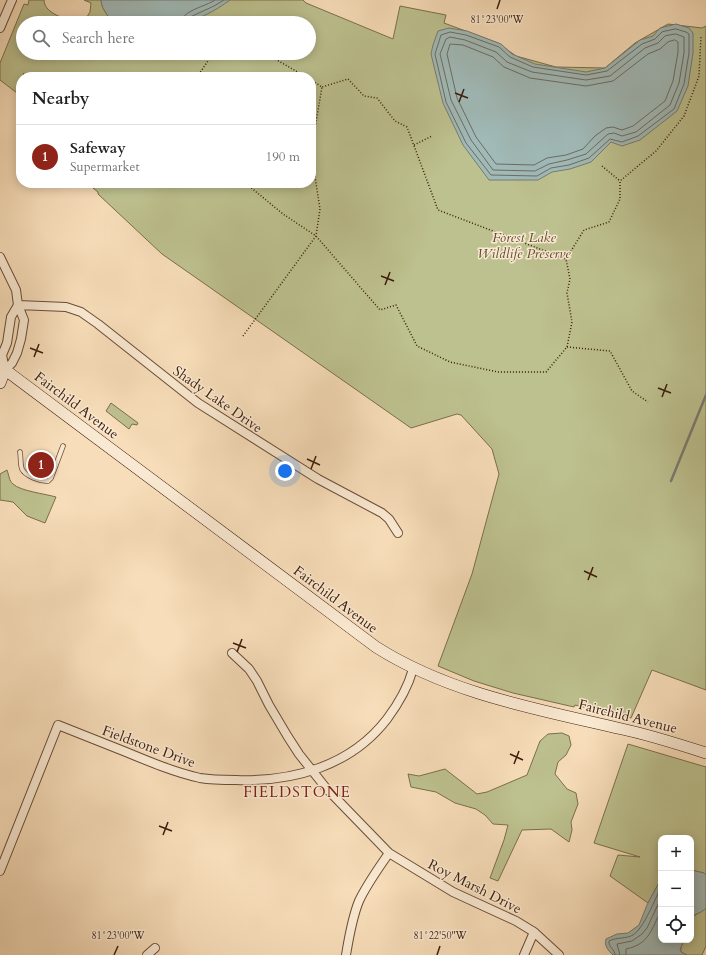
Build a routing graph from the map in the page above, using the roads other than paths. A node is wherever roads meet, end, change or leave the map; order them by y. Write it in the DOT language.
graph roads {
  1 [pos="12,0"];
  2 [pos="0,28"];
  3 [pos="0,258"];
  4 [pos="18,305"];
  5 [pos="2,368"];
  6 [pos="0,383"];
  7 [pos="63,446"];
  8 [pos="20,452"];
  9 [pos="398,533"];
  10 [pos="232,653"];
  11 [pos="413,668"];
  12 [pos="706,753"];
  13 [pos="312,770"];
  14 [pos="389,854"];
  15 [pos="0,871"];
  16 [pos="534,932"];
  17 [pos="155,948"];
  18 [pos="147,955"];
  19 [pos="346,955"];
  20 [pos="524,955"];
  21 [pos="559,955"];
  1 -- 2 [label="street"];
  3 -- 4 [label="street"];
  4 -- 5 [label="street"];
  4 -- 5 [label="street"];
  4 -- 9 [label="street, Shady Lake Drive"];
  5 -- 6 [label="main road"];
  5 -- 11 [label="main road, Fairchild Avenue"];
  7 -- 8 [label="lane"];
  10 -- 13 [label="street, Roy Marsh Drive"];
  11 -- 12 [label="main road, Fairchild Avenue"];
  11 -- 13 [label="street, Fieldstone Drive"];
  13 -- 14 [label="street, Roy Marsh Drive"];
  13 -- 15 [label="street, Fieldstone Drive"];
  14 -- 16 [label="street, Roy Marsh Drive"];
  14 -- 19 [label="street"];
  16 -- 20 [label="street"];
  16 -- 21 [label="street, Roy Marsh Drive"];
  17 -- 18 [label="street"];
}
